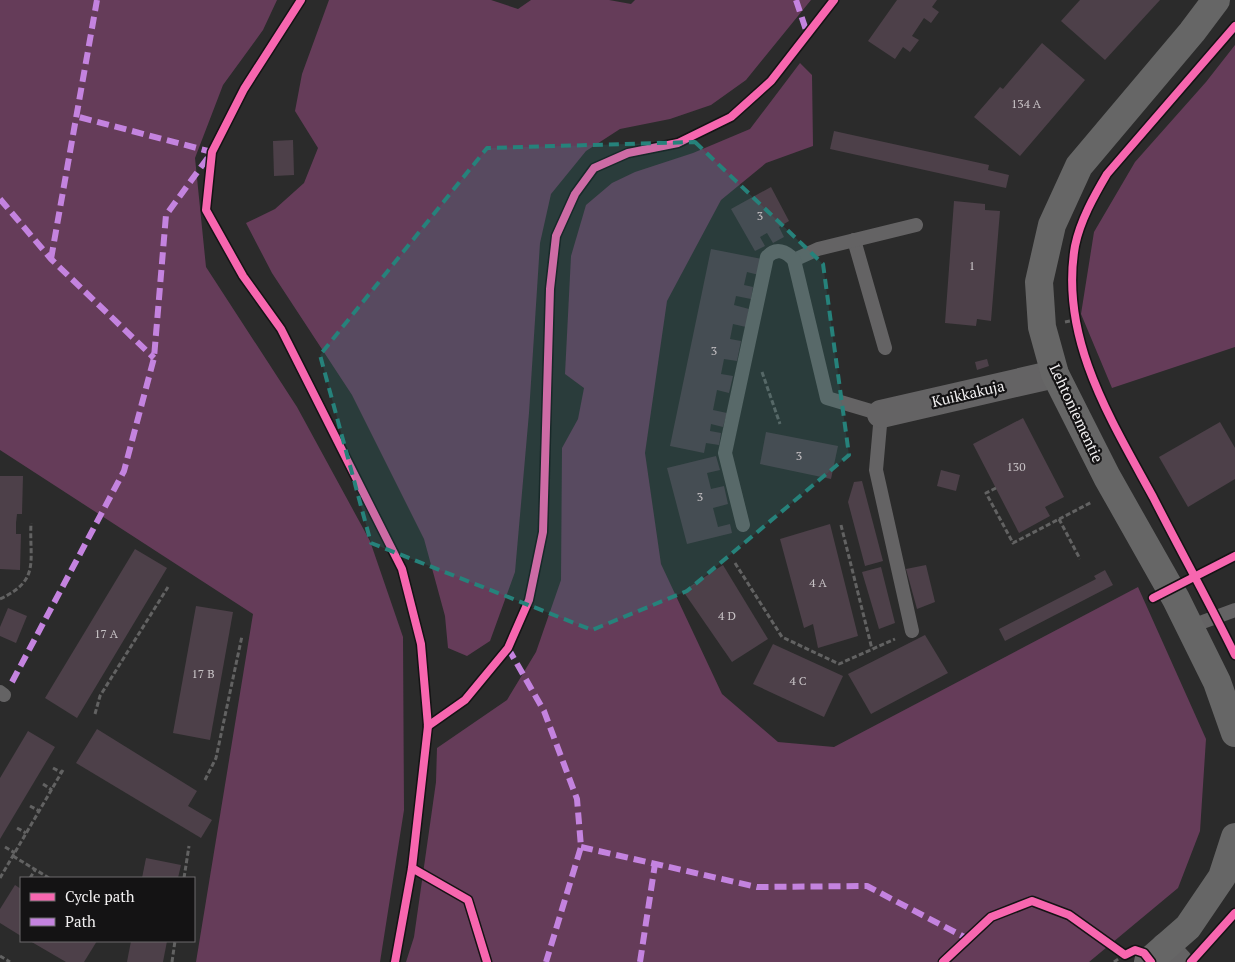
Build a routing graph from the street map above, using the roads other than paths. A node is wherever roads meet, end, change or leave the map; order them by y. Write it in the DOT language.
graph roads {
  1 [pos="1216,0"];
  2 [pos="916,225"];
  3 [pos="854,240"];
  4 [pos="794,260"];
  5 [pos="885,348"];
  6 [pos="1055,374"];
  7 [pos="881,414"];
  8 [pos="743,525"];
  9 [pos="1235,610"];
  10 [pos="1189,627"];
  11 [pos="912,631"];
  12 [pos="1235,733"];
  13 [pos="1235,837"];
  14 [pos="1154,957"];
  1 -- 6 [label="street, Lehtoniementie"];
  2 -- 3 [label="lane"];
  3 -- 4 [label="lane"];
  3 -- 5 [label="lane"];
  4 -- 7 [label="lane"];
  4 -- 8 [label="lane"];
  6 -- 7 [label="street, Kuikkakuja"];
  6 -- 10 [label="street, Lehtoniementie"];
  7 -- 11 [label="lane"];
  9 -- 10 [label="lane"];
  10 -- 12 [label="street, Lehtoniementie"];
  13 -- 14 [label="street"];
}
